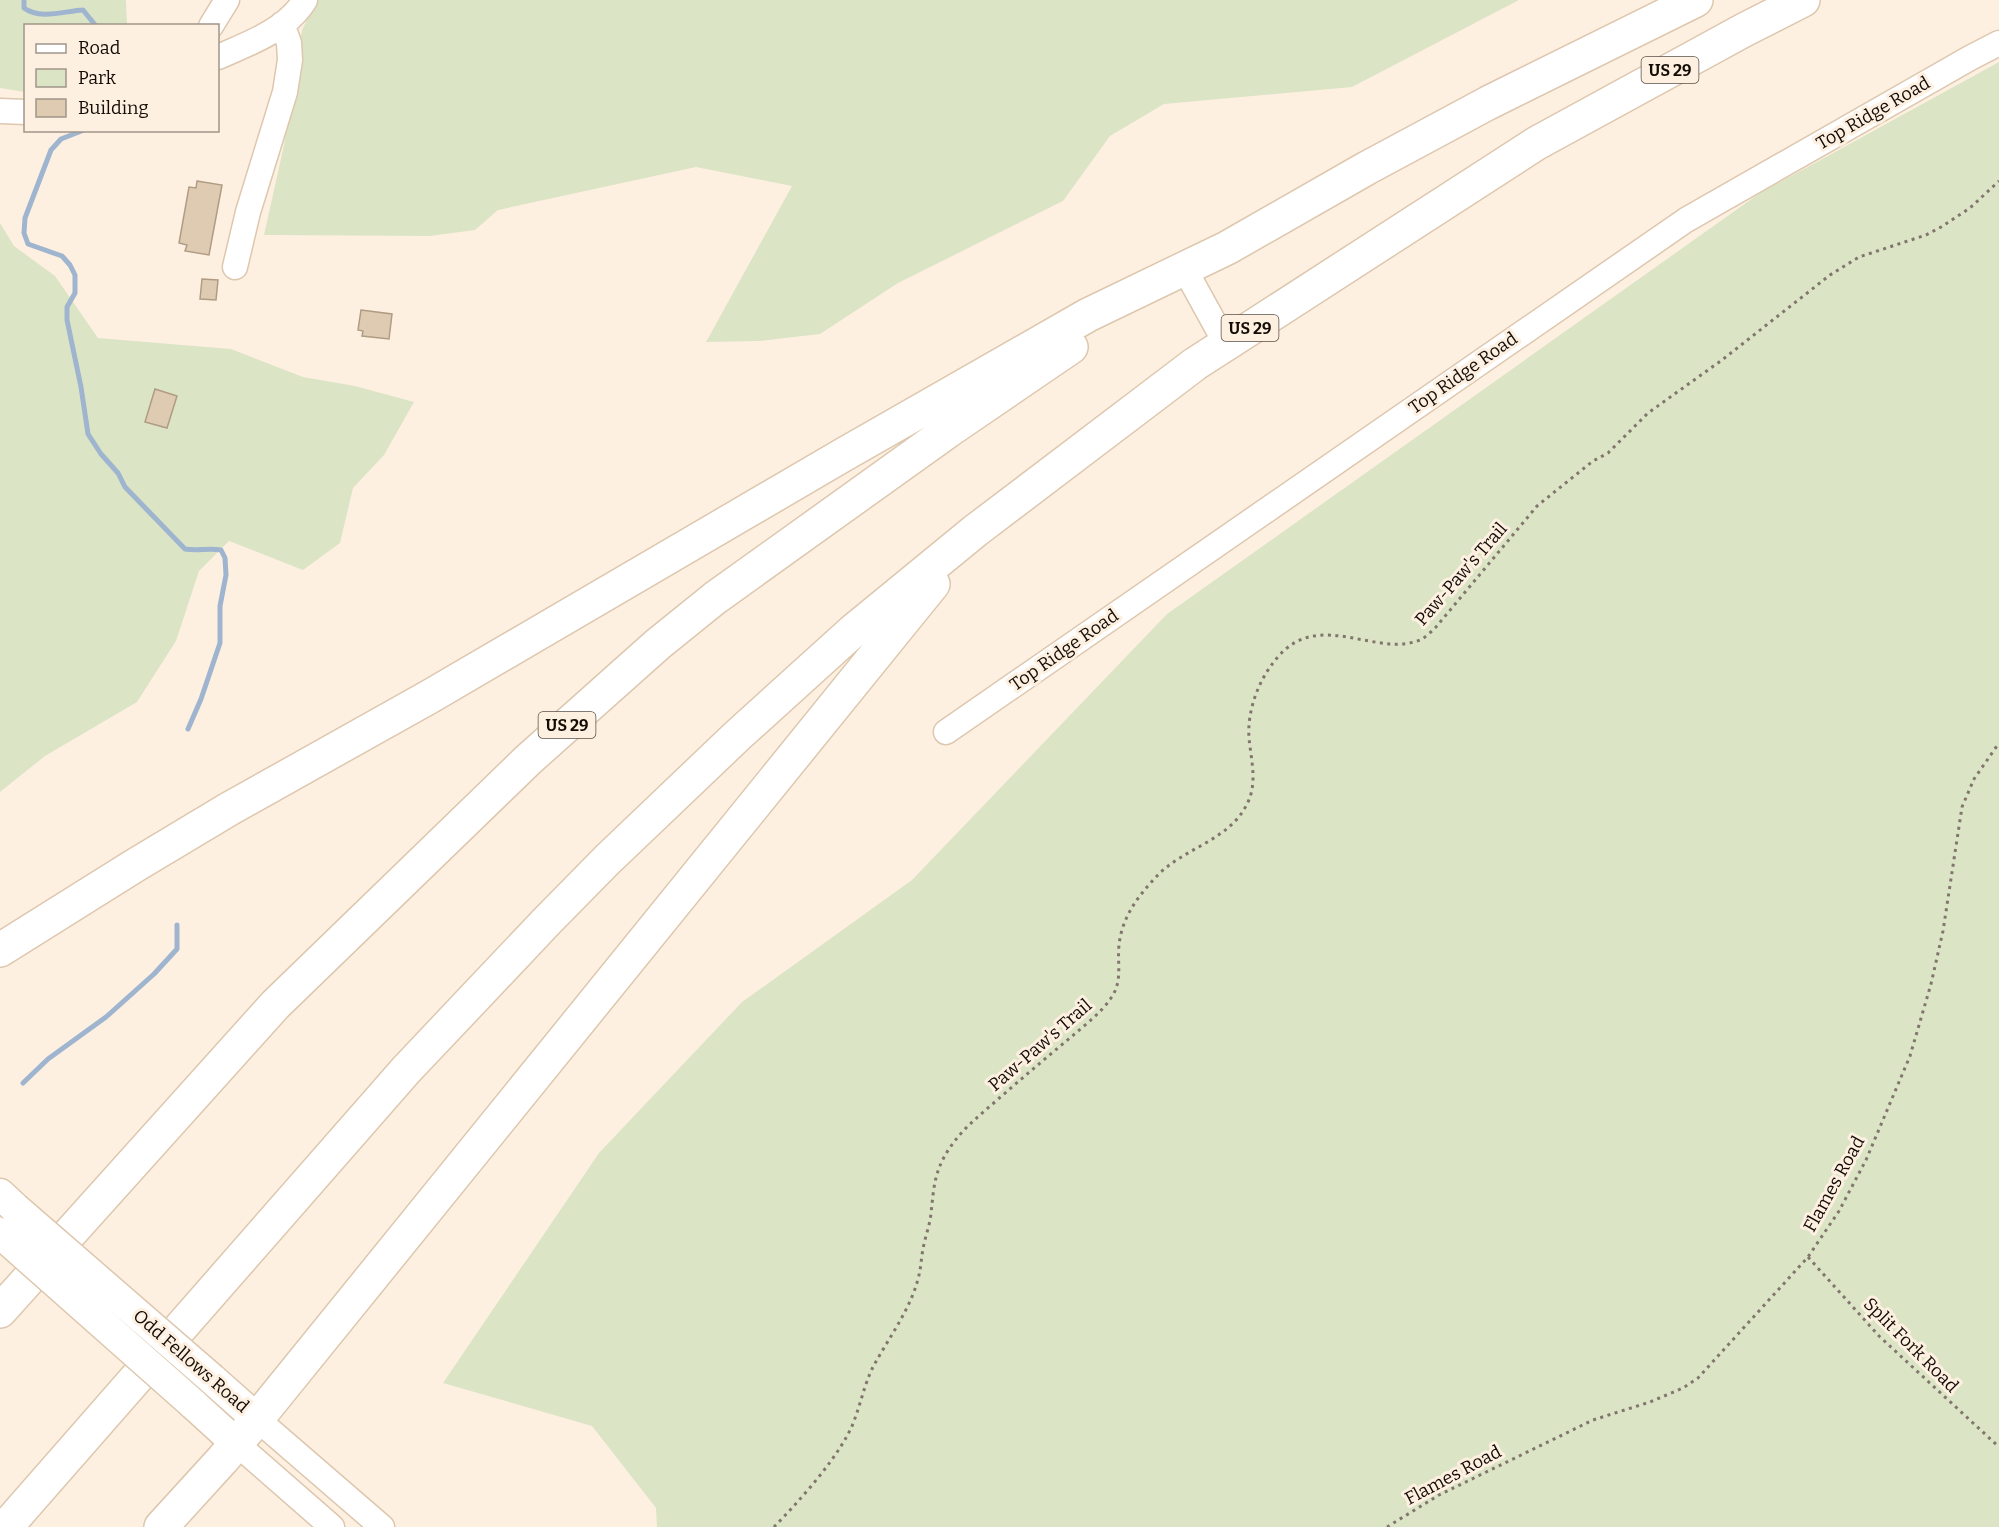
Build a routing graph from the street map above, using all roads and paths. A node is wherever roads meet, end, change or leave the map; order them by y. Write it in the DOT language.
graph roads {
  1 [pos="227,0"];
  2 [pos="305,0"];
  3 [pos="1696,0"];
  4 [pos="1803,0"];
  5 [pos="213,24"];
  6 [pos="282,24"];
  7 [pos="1999,44"];
  8 [pos="219,57"];
  9 [pos="0,111"];
  10 [pos="24,112"];
  11 [pos="1999,181"];
  12 [pos="1227,248"];
  13 [pos="236,267"];
  14 [pos="1188,275"];
  15 [pos="1226,344"];
  16 [pos="975,531"];
  17 [pos="946,732"];
  18 [pos="1999,743"];
  19 [pos="0,950"];
  20 [pos="8,1201"];
  21 [pos="0,1233"];
  22 [pos="1808,1257"];
  23 [pos="0,1311"];
  24 [pos="257,1419"];
  25 [pos="237,1444"];
  26 [pos="1999,1447"];
  27 [pos="6,1527"];
  28 [pos="161,1527"];
  29 [pos="332,1527"];
  30 [pos="382,1527"];
  31 [pos="774,1527"];
  32 [pos="1387,1527"];
  1 -- 5 [label="street"];
  2 -- 6 [label="street"];
  3 -- 12 [label="highway, US 29"];
  4 -- 15 [label="highway, US 29"];
  6 -- 8 [label="street"];
  6 -- 13 [label="street"];
  7 -- 17 [label="street, Top Ridge Road"];
  9 -- 10 [label="street"];
  11 -- 31 [label="path, Paw-Paw's Trail"];
  12 -- 14 [label="highway, US 29"];
  12 -- 19 [label="highway"];
  14 -- 15 [label="street"];
  14 -- 23 [label="highway, US 29"];
  15 -- 16 [label="highway, US 29"];
  16 -- 24 [label="highway"];
  16 -- 27 [label="highway, US 29"];
  18 -- 22 [label="path, Flames Road"];
  20 -- 24 [label="main road, Odd Fellows Road, bridge"];
  21 -- 25 [label="main road, Odd Fellows Road, bridge"];
  22 -- 26 [label="path, Split Fork Road"];
  22 -- 32 [label="path, Flames Road"];
  24 -- 25 [label="highway"];
  24 -- 30 [label="street, Odd Fellows Road"];
  25 -- 28 [label="highway"];
  25 -- 29 [label="street, Odd Fellows Road"];
}
